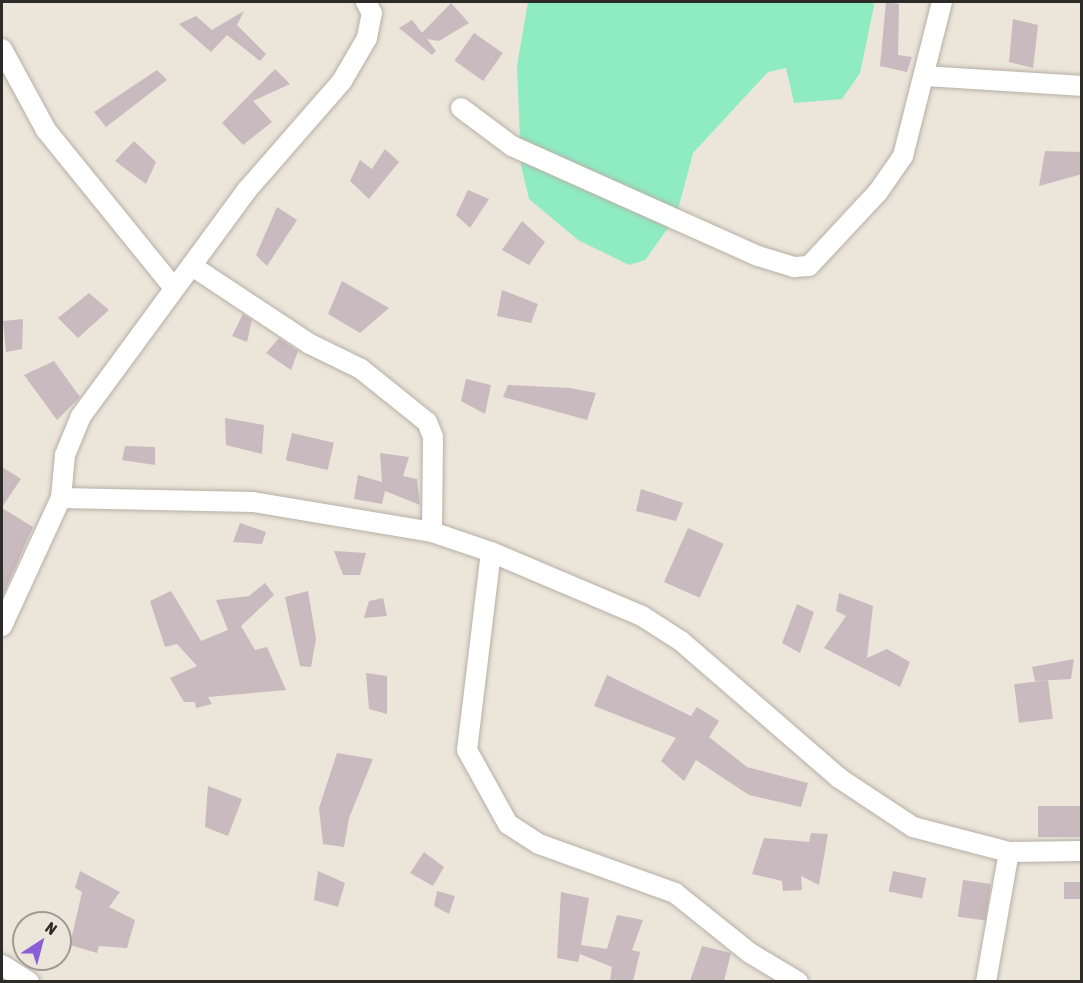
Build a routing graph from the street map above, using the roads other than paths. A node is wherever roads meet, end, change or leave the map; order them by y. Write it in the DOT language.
graph roads {
  1 [pos="366,2"];
  2 [pos="942,2"];
  3 [pos="2,49"];
  4 [pos="924,76"];
  5 [pos="1082,86"];
  6 [pos="461,108"];
  7 [pos="192,266"];
  8 [pos="174,288"];
  9 [pos="61,498"];
  10 [pos="432,532"];
  11 [pos="491,552"];
  12 [pos="2,626"];
  13 [pos="1082,851"];
  14 [pos="1008,852"];
  15 [pos="2,964"];
  16 [pos="28,981"];
  17 [pos="798,981"];
  18 [pos="986,981"];
  1 -- 7 [label="street"];
  2 -- 4 [label="street"];
  3 -- 8 [label="street"];
  4 -- 5 [label="street"];
  4 -- 6 [label="street"];
  7 -- 8 [label="street"];
  7 -- 10 [label="street"];
  8 -- 9 [label="street"];
  9 -- 10 [label="street"];
  9 -- 12 [label="street"];
  10 -- 11 [label="street"];
  11 -- 14 [label="street"];
  11 -- 17 [label="street"];
  13 -- 14 [label="street"];
  14 -- 18 [label="street"];
  15 -- 16 [label="street"];
}
